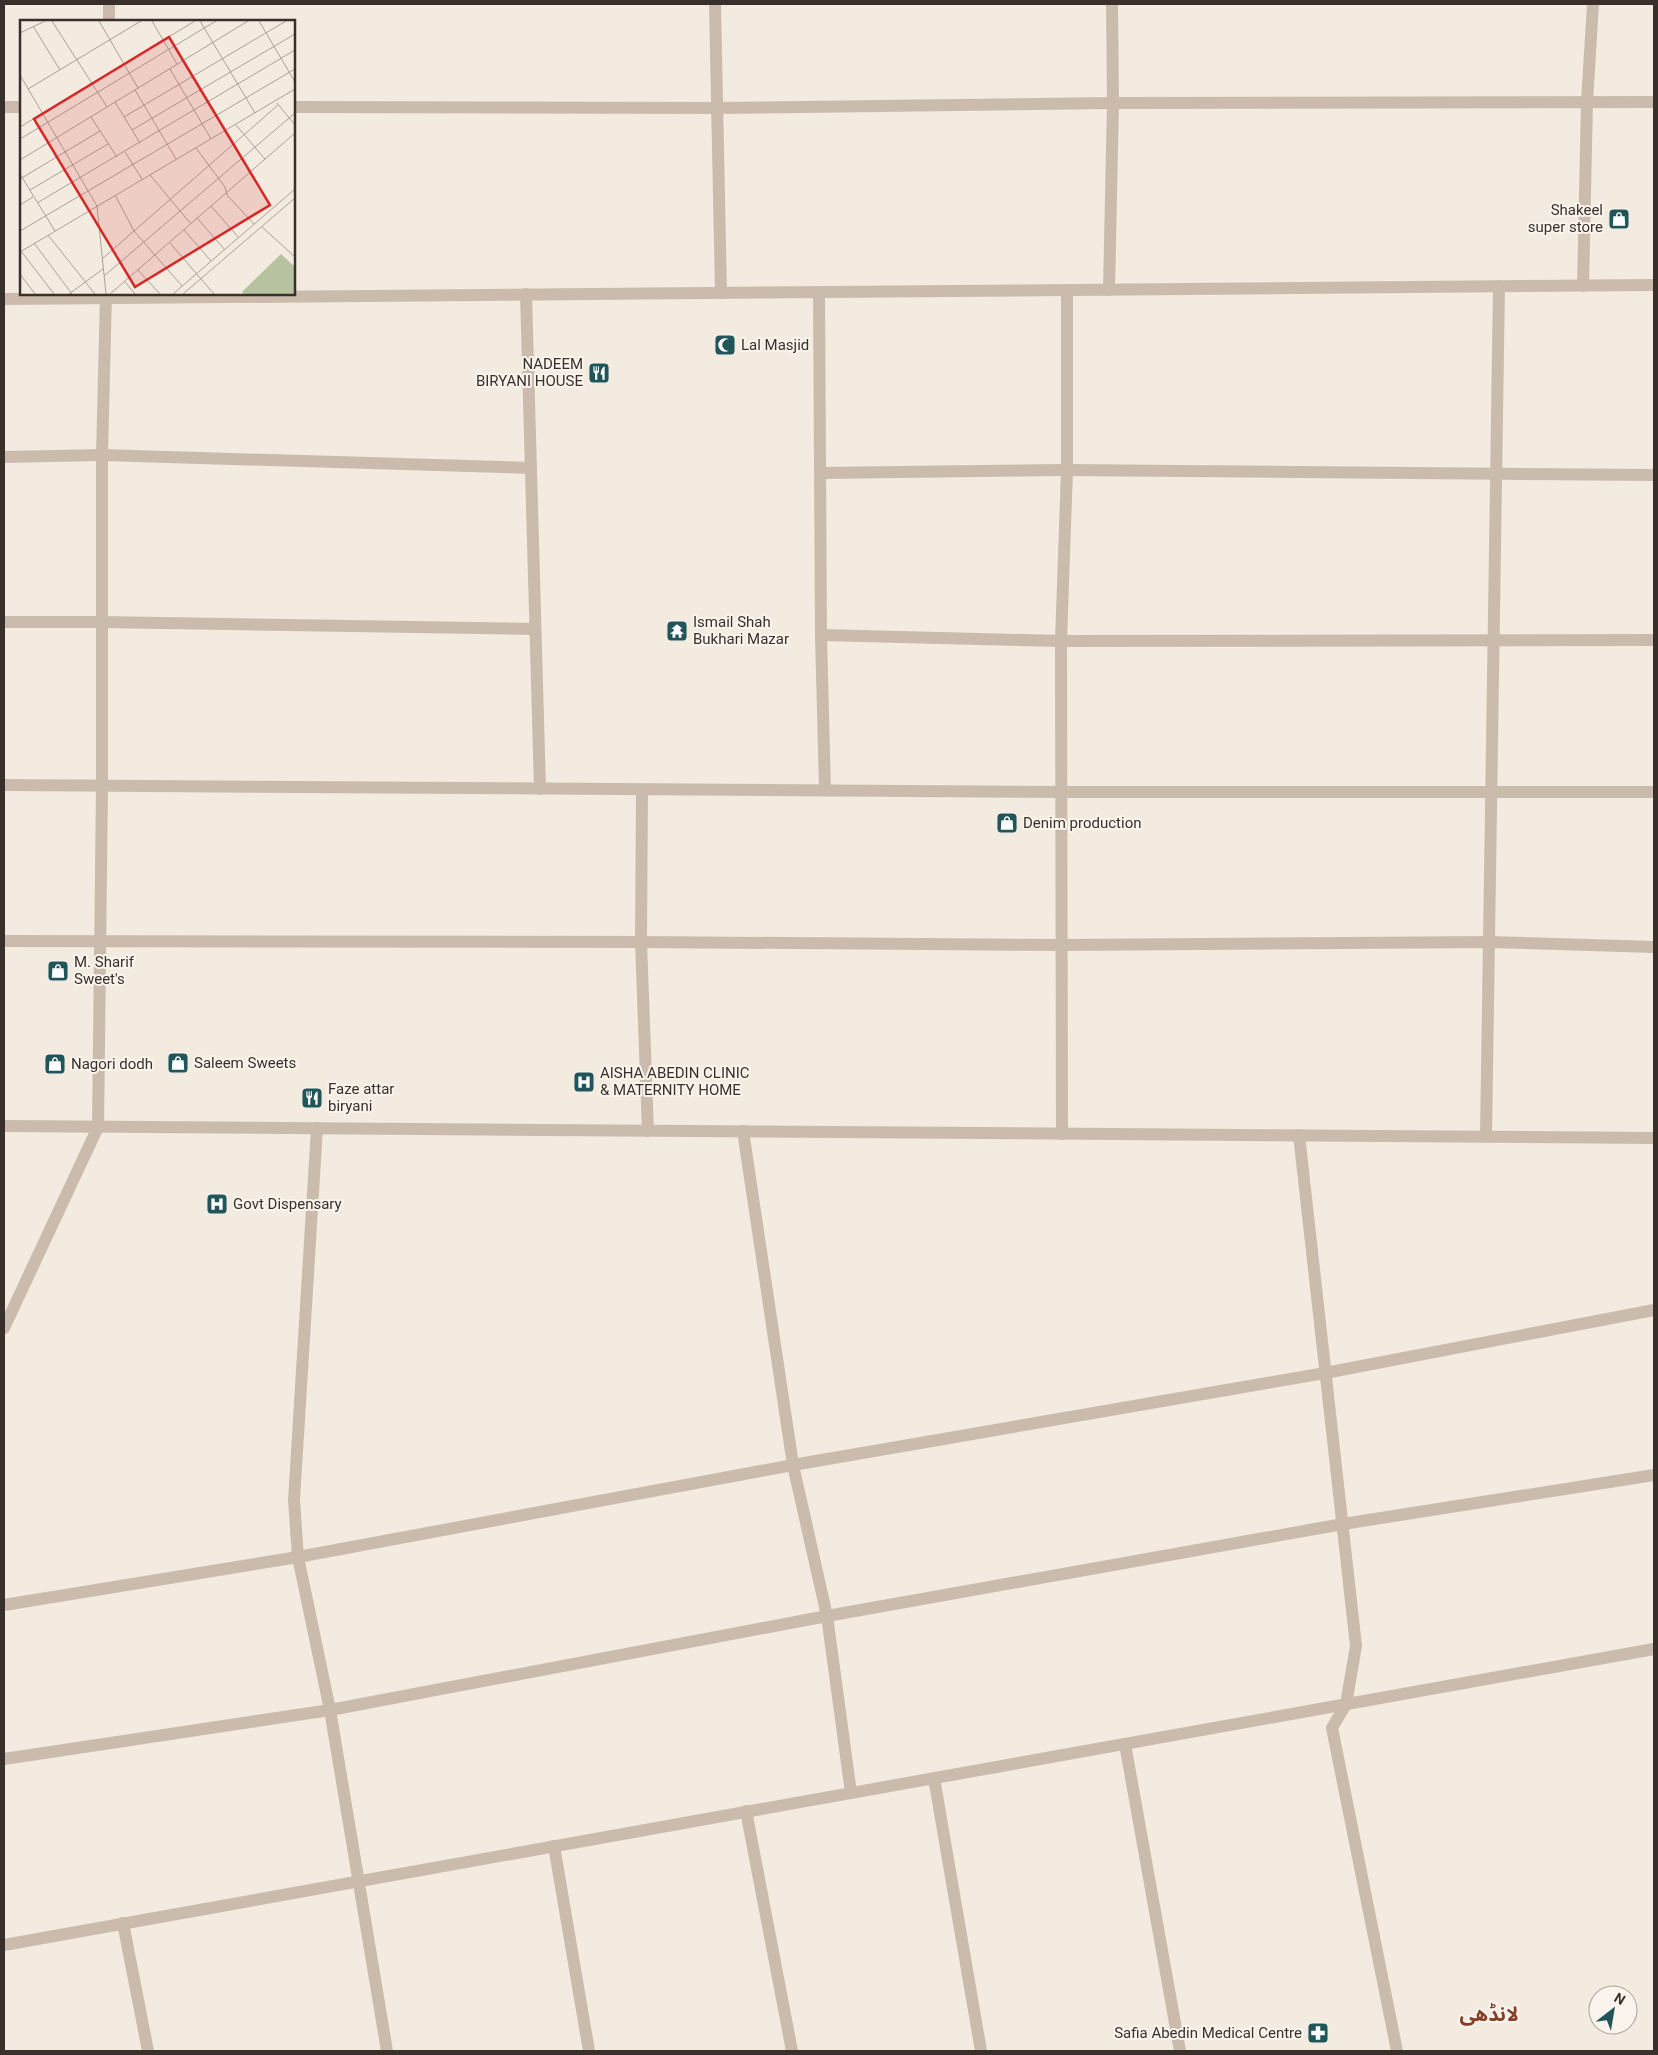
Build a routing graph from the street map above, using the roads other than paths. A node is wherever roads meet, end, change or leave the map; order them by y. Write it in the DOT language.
graph roads {
  1 [pos="109,4"];
  2 [pos="715,4"];
  3 [pos="1112,4"];
  4 [pos="1593,4"];
  5 [pos="108,20"];
  6 [pos="1587,102"];
  7 [pos="1654,102"];
  8 [pos="1113,103"];
  9 [pos="4,107"];
  10 [pos="20,107"];
  11 [pos="295,107"];
  12 [pos="716,108"];
  13 [pos="1654,285"];
  14 [pos="1499,286"];
  15 [pos="1583,286"];
  16 [pos="1067,290"];
  17 [pos="1109,290"];
  18 [pos="819,292"];
  19 [pos="721,293"];
  20 [pos="526,294"];
  21 [pos="106,296"];
  22 [pos="4,298"];
  23 [pos="102,455"];
  24 [pos="4,457"];
  25 [pos="531,468"];
  26 [pos="1067,470"];
  27 [pos="820,473"];
  28 [pos="1496,475"];
  29 [pos="1654,475"];
  30 [pos="4,622"];
  31 [pos="101,622"];
  32 [pos="535,628"];
  33 [pos="821,635"];
  34 [pos="1494,639"];
  35 [pos="1654,640"];
  36 [pos="1060,641"];
  37 [pos="4,785"];
  38 [pos="102,787"];
  39 [pos="540,789"];
  40 [pos="642,790"];
  41 [pos="825,790"];
  42 [pos="1062,792"];
  43 [pos="1654,792"];
  44 [pos="1491,793"];
  45 [pos="4,941"];
  46 [pos="100,942"];
  47 [pos="642,942"];
  48 [pos="1489,942"];
  49 [pos="1061,945"];
  50 [pos="1654,947"];
  51 [pos="4,1126"];
  52 [pos="98,1127"];
  53 [pos="316,1128"];
  54 [pos="648,1131"];
  55 [pos="743,1131"];
  56 [pos="1062,1134"];
  57 [pos="1299,1135"];
  58 [pos="1486,1136"];
  59 [pos="1654,1138"];
  60 [pos="1654,1310"];
  61 [pos="4,1328"];
  62 [pos="1325,1373"];
  63 [pos="793,1465"];
  64 [pos="1654,1475"];
  65 [pos="1343,1524"];
  66 [pos="298,1557"];
  67 [pos="4,1605"];
  68 [pos="827,1616"];
  69 [pos="1654,1649"];
  70 [pos="1346,1704"];
  71 [pos="330,1710"];
  72 [pos="1125,1744"];
  73 [pos="4,1759"];
  74 [pos="934,1778"];
  75 [pos="851,1793"];
  76 [pos="746,1812"];
  77 [pos="554,1846"];
  78 [pos="358,1881"];
  79 [pos="123,1923"];
  80 [pos="4,1944"];
  81 [pos="148,2051"];
  82 [pos="386,2051"];
  83 [pos="589,2051"];
  84 [pos="792,2051"];
  85 [pos="981,2051"];
  86 [pos="1180,2051"];
  87 [pos="1398,2051"];
  1 -- 5 [label="street"];
  2 -- 12 [label="street"];
  3 -- 8 [label="street"];
  4 -- 6 [label="street"];
  6 -- 7 [label="street"];
  6 -- 8 [label="street"];
  6 -- 15 [label="street"];
  8 -- 12 [label="street"];
  8 -- 17 [label="street"];
  9 -- 10 [label="street"];
  11 -- 12 [label="street"];
  12 -- 19 [label="street"];
  13 -- 15 [label="street"];
  14 -- 15 [label="street"];
  14 -- 17 [label="street"];
  14 -- 28 [label="street"];
  16 -- 17 [label="street"];
  16 -- 18 [label="street"];
  16 -- 26 [label="street"];
  18 -- 19 [label="street"];
  18 -- 27 [label="street"];
  19 -- 20 [label="street"];
  20 -- 21 [label="street"];
  20 -- 25 [label="street"];
  21 -- 22 [label="street"];
  21 -- 23 [label="street"];
  23 -- 24 [label="street"];
  23 -- 25 [label="street"];
  23 -- 31 [label="street"];
  25 -- 32 [label="street"];
  26 -- 27 [label="street"];
  26 -- 28 [label="street"];
  26 -- 36 [label="street"];
  27 -- 33 [label="street"];
  28 -- 29 [label="street"];
  28 -- 34 [label="street"];
  30 -- 31 [label="street"];
  31 -- 32 [label="street"];
  31 -- 38 [label="street"];
  32 -- 39 [label="street"];
  33 -- 36 [label="street"];
  33 -- 41 [label="street"];
  34 -- 35 [label="street"];
  34 -- 36 [label="street"];
  34 -- 44 [label="street"];
  36 -- 42 [label="street"];
  37 -- 38 [label="street"];
  38 -- 39 [label="street"];
  38 -- 46 [label="street"];
  39 -- 40 [label="street"];
  40 -- 41 [label="street"];
  40 -- 47 [label="street"];
  41 -- 42 [label="street"];
  42 -- 44 [label="street"];
  42 -- 49 [label="street"];
  43 -- 44 [label="street"];
  44 -- 48 [label="street"];
  45 -- 46 [label="street"];
  46 -- 47 [label="street"];
  46 -- 52 [label="street"];
  47 -- 49 [label="street"];
  47 -- 54 [label="street"];
  48 -- 49 [label="street"];
  48 -- 50 [label="street"];
  48 -- 58 [label="street"];
  49 -- 56 [label="street"];
  51 -- 52 [label="street"];
  52 -- 53 [label="street"];
  52 -- 61 [label="street"];
  53 -- 54 [label="street"];
  53 -- 66 [label="street"];
  54 -- 55 [label="street"];
  55 -- 56 [label="street"];
  55 -- 63 [label="street"];
  56 -- 57 [label="street"];
  57 -- 58 [label="street"];
  57 -- 62 [label="street"];
  58 -- 59 [label="street"];
  60 -- 62 [label="street"];
  62 -- 63 [label="street"];
  62 -- 65 [label="street"];
  63 -- 66 [label="street"];
  63 -- 68 [label="street"];
  64 -- 65 [label="street"];
  65 -- 68 [label="street"];
  65 -- 70 [label="street"];
  66 -- 67 [label="street"];
  66 -- 71 [label="street"];
  68 -- 71 [label="street"];
  68 -- 75 [label="street"];
  69 -- 70 [label="street"];
  70 -- 72 [label="street"];
  70 -- 87 [label="street"];
  71 -- 73 [label="street"];
  71 -- 78 [label="street"];
  72 -- 74 [label="street"];
  72 -- 86 [label="street"];
  74 -- 75 [label="street"];
  74 -- 85 [label="street"];
  75 -- 76 [label="street"];
  76 -- 77 [label="street"];
  76 -- 84 [label="street"];
  77 -- 78 [label="street"];
  77 -- 83 [label="street"];
  78 -- 79 [label="street"];
  78 -- 82 [label="street"];
  79 -- 80 [label="street"];
  79 -- 81 [label="street"];
}
